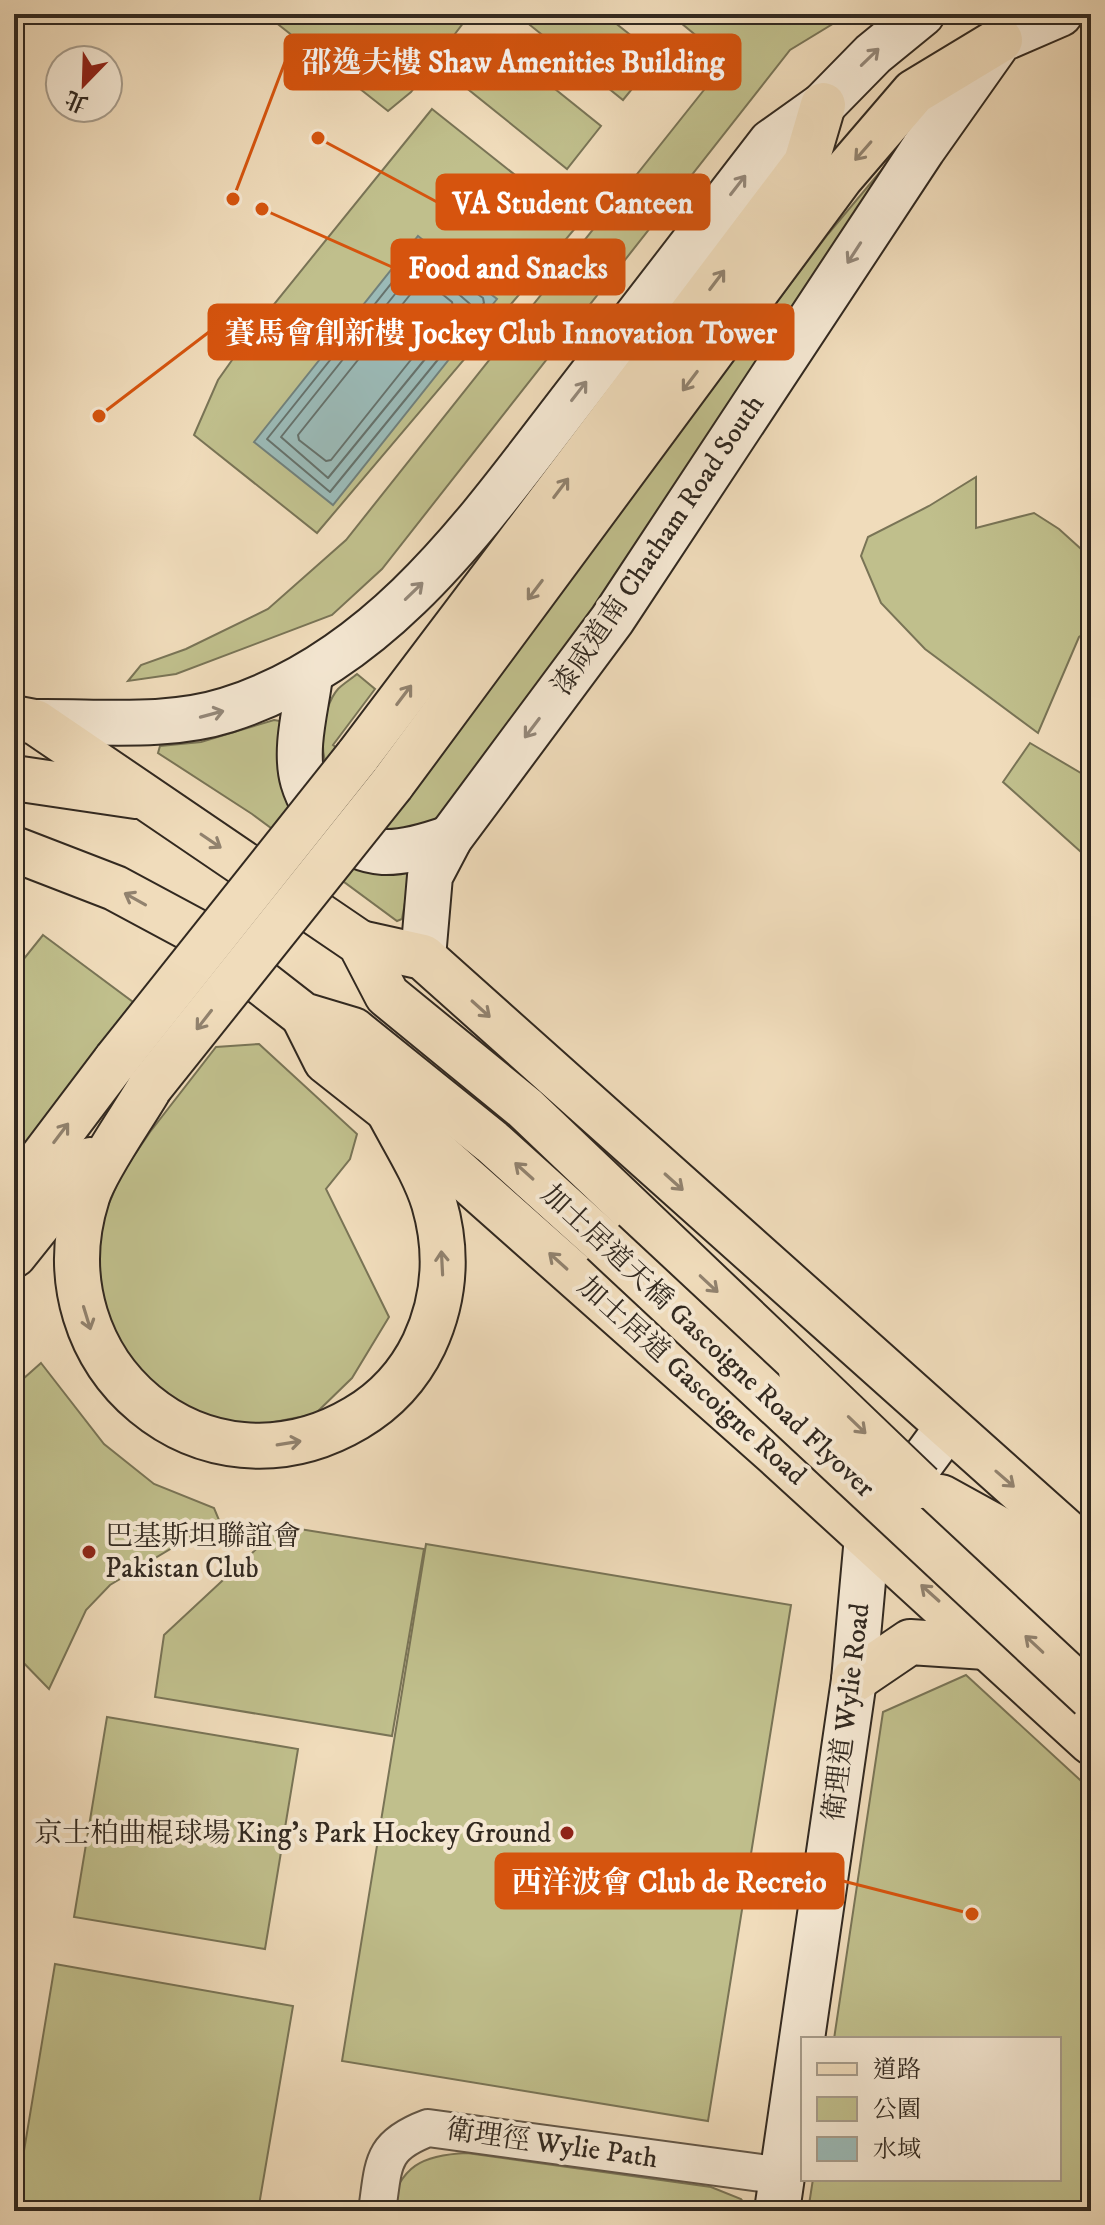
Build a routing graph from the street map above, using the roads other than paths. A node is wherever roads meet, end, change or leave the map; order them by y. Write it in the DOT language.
graph roads {
  1 [pos="922,14"];
  2 [pos="1060,14"];
  3 [pos="1000,40"];
  4 [pos="823,105"];
  5 [pos="310,676"];
  6 [pos="25,720"];
  7 [pos="14,778"];
  8 [pos="146,797"];
  9 [pos="450,838"];
  10 [pos="14,849"];
  11 [pos="360,943"];
  12 [pos="423,957"];
  13 [pos="303,1015"];
  14 [pos="150,1087"];
  15 [pos="388,1110"];
  16 [pos="14,1195"];
  17 [pos="617,1226"];
  18 [pos="14,1255"];
  19 [pos="947,1428"];
  20 [pos="921,1486"];
  21 [pos="867,1537"];
  22 [pos="1091,1554"];
  23 [pos="1091,1609"];
  24 [pos="986,1647"];
  25 [pos="1091,1655"];
  26 [pos="854,1680"];
  27 [pos="1091,1697"];
  28 [pos="1091,1742"];
  29 [pos="803,2037"];
  30 [pos="801,2047"];
  31 [pos="780,2193"];
  32 [pos="377,2211"];
  4 -- 1 [label="main road, one-way"];
  2 -- 3 [label="main road"];
  3 -- 9 [label="main road, 漆咸道南 Chatham Road South, one-way"];
  3 -- 14 [label="main road, one-way, bridge"];
  5 -- 4 [label="main road, one-way"];
  16 -- 4 [label="main road, one-way, bridge"];
  6 -- 5 [label="main road, one-way"];
  5 -- 9 [label="main road"];
  6 -- 8 [label="main road"];
  7 -- 8 [label="main road"];
  8 -- 11 [label="main road, one-way"];
  9 -- 12 [label="main road, 漆咸道南 Chatham Road South"];
  13 -- 10 [label="main road, one-way"];
  11 -- 12 [label="main road"];
  11 -- 17 [label="main road, 加士居道天橋 Gascoigne Road Flyover"];
  12 -- 19 [label="main road, one-way"];
  13 -- 15 [label="main road, 加士居道 Gascoigne Road"];
  17 -- 13 [label="main road, 加士居道天橋 Gascoigne Road Flyover, one-way"];
  14 -- 15 [label="main road, one-way"];
  14 -- 18 [label="main road"];
  21 -- 15 [label="main road, 加士居道 Gascoigne Road, one-way"];
  17 -- 20 [label="main road, 加士居道天橋 Gascoigne Road Flyover, one-way, bridge"];
  27 -- 17 [label="main road, 加士居道天橋 Gascoigne Road Flyover, one-way, bridge"];
  19 -- 21 [label="main road"];
  19 -- 22 [label="main road, one-way"];
  20 -- 23 [label="main road"];
  20 -- 25 [label="main road, 加士居道天橋 Gascoigne Road Flyover"];
  24 -- 21 [label="main road, 加士居道 Gascoigne Road, one-way"];
  21 -- 26 [label="main road, 衛理道 Wylie Road"];
  24 -- 26 [label="main road"];
  24 -- 28 [label="main road, 加士居道 Gascoigne Road"];
  26 -- 29 [label="main road, 衛理道 Wylie Road"];
  30 -- 31 [label="main road, 衛理道 Wylie Road"];
  31 -- 32 [label="street, 衛理徑 Wylie Path"];
}
